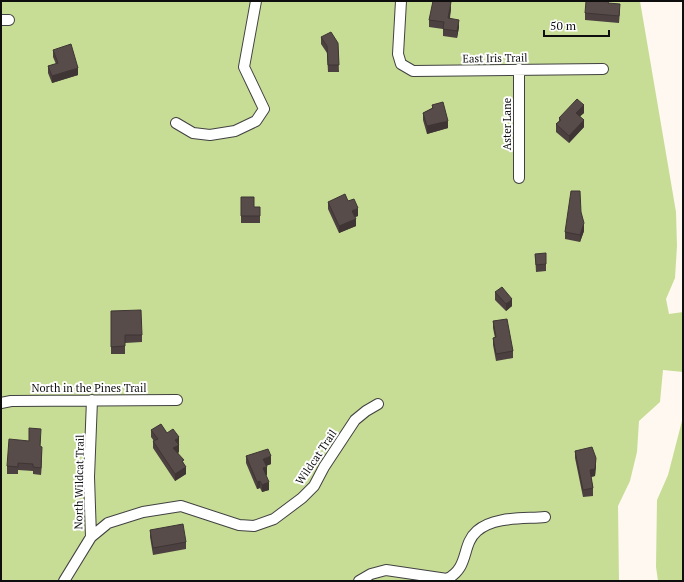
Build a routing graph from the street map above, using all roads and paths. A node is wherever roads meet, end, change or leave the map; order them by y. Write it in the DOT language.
graph roads {
  1 [pos="256,1"];
  2 [pos="401,1"];
  3 [pos="519,69"];
  4 [pos="603,69"];
  5 [pos="176,123"];
  6 [pos="519,178"];
  7 [pos="92,400"];
  8 [pos="177,400"];
  9 [pos="1,403"];
  10 [pos="378,404"];
  11 [pos="545,517"];
  12 [pos="90,537"];
  13 [pos="64,581"];
  14 [pos="359,581"];
  1 -- 5 [label="street"];
  2 -- 3 [label="street, East Iris Trail"];
  3 -- 4 [label="street, East Iris Trail"];
  3 -- 6 [label="street, Aster Lane"];
  7 -- 8 [label="street, North in the Pines Trail"];
  7 -- 9 [label="street, North in the Pines Trail"];
  7 -- 12 [label="street, North Wildcat Trail"];
  10 -- 12 [label="street, Wildcat Trail"];
  11 -- 14 [label="street"];
  12 -- 13 [label="street, North Wildcat Trail"];
}
